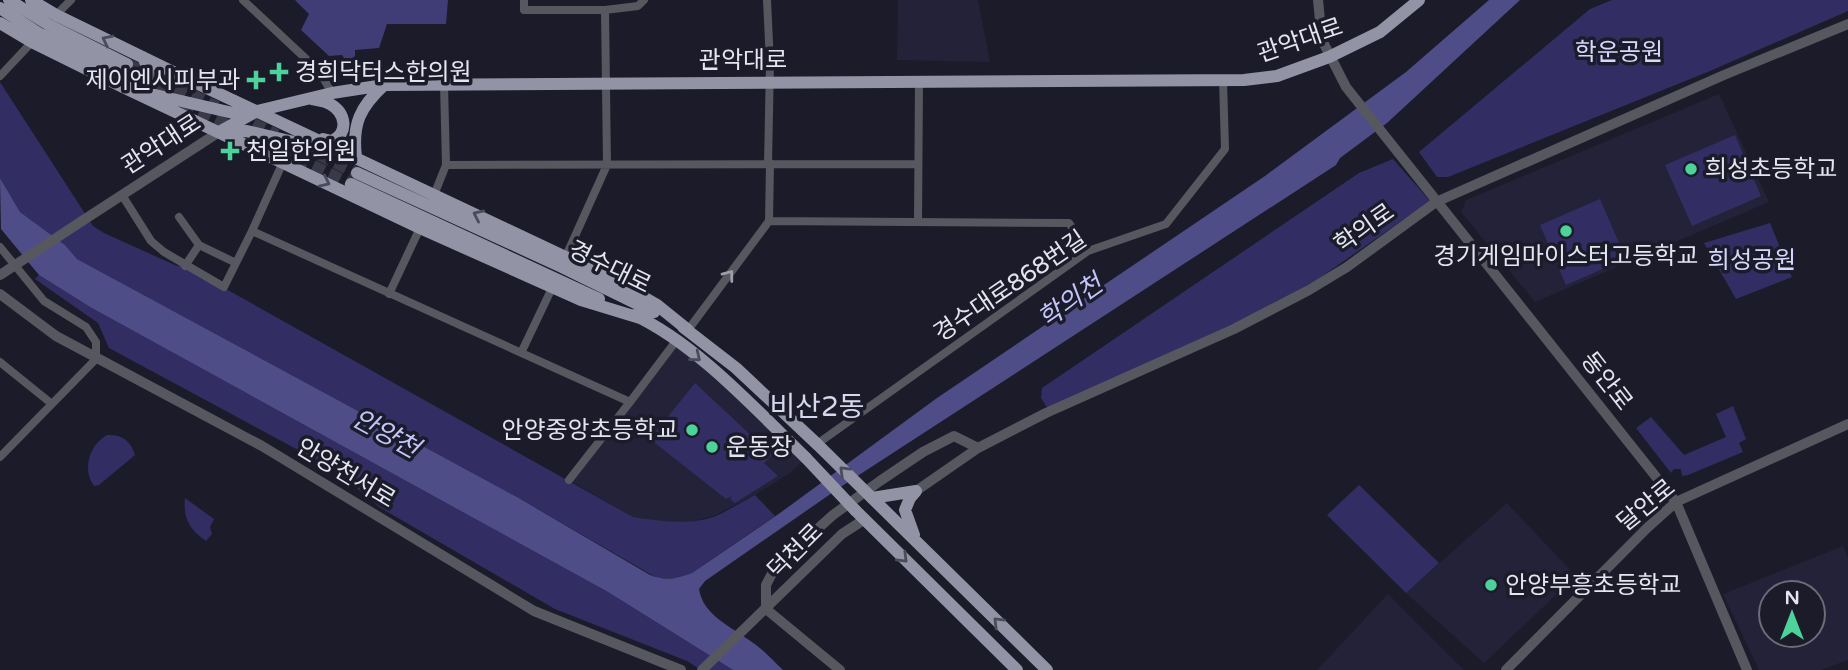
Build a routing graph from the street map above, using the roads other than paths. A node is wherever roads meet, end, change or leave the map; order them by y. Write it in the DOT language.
graph roads {
  1 [pos="9,0"];
  2 [pos="31,0"];
  3 [pos="71,0"];
  4 [pos="243,0"];
  5 [pos="524,0"];
  6 [pos="644,0"];
  7 [pos="767,0"];
  8 [pos="1318,0"];
  9 [pos="1419,0"];
  10 [pos="0,8"];
  11 [pos="605,10"];
  12 [pos="56,15"];
  13 [pos="0,23"];
  14 [pos="1848,24"];
  15 [pos="32,42"];
  16 [pos="143,57"];
  17 [pos="1329,57"];
  18 [pos="0,76"];
  19 [pos="124,76"];
  20 [pos="1223,79"];
  21 [pos="769,81"];
  22 [pos="607,82"];
  23 [pos="919,82"];
  24 [pos="444,84"];
  25 [pos="384,85"];
  26 [pos="332,93"];
  27 [pos="308,97"];
  28 [pos="257,111"];
  29 [pos="219,132"];
  30 [pos="315,142"];
  31 [pos="356,158"];
  32 [pos="284,162"];
  33 [pos="769,164"];
  34 [pos="918,164"];
  35 [pos="446,165"];
  36 [pos="607,165"];
  37 [pos="122,195"];
  38 [pos="434,195"];
  39 [pos="1436,202"];
  40 [pos="179,217"];
  41 [pos="769,221"];
  42 [pos="918,222"];
  43 [pos="420,228"];
  44 [pos="252,231"];
  45 [pos="199,245"];
  46 [pos="0,247"];
  47 [pos="1088,251"];
  48 [pos="566,256"];
  49 [pos="236,263"];
  50 [pos="185,265"];
  51 [pos="0,275"];
  52 [pos="552,288"];
  53 [pos="0,294"];
  54 [pos="389,294"];
  55 [pos="640,318"];
  56 [pos="688,330"];
  57 [pos="677,341"];
  58 [pos="521,353"];
  59 [pos="96,359"];
  60 [pos="0,362"];
  61 [pos="630,401"];
  62 [pos="52,404"];
  63 [pos="1848,424"];
  64 [pos="817,444"];
  65 [pos="978,448"];
  66 [pos="0,457"];
  67 [pos="569,480"];
  68 [pos="916,491"];
  69 [pos="872,498"];
  70 [pos="1676,502"];
  71 [pos="865,519"];
  72 [pos="916,539"];
  73 [pos="776,566"];
  74 [pos="792,583"];
  75 [pos="762,613"];
  76 [pos="702,669"];
  77 [pos="681,670"];
  78 [pos="840,670"];
  79 [pos="1017,670"];
  80 [pos="1047,670"];
  81 [pos="1506,670"];
  82 [pos="1747,670"];
  1 -- 19 [label="main road"];
  2 -- 12 [label="main road"];
  3 -- 12 [label="street"];
  4 -- 26 [label="street"];
  5 -- 11 [label="street"];
  6 -- 11 [label="street"];
  7 -- 21 [label="street"];
  8 -- 17 [label="street"];
  9 -- 17 [label="main road, 관악대로"];
  10 -- 19 [label="main road"];
  11 -- 22 [label="street"];
  16 -- 12 [label="main road, one-way"];
  13 -- 15 [label="main road"];
  14 -- 39 [label="street, 학의로"];
  15 -- 18 [label="street"];
  15 -- 19 [label="main road"];
  16 -- 19 [label="main road"];
  16 -- 28 [label="main road"];
  17 -- 20 [label="main road, 관악대로"];
  17 -- 39 [label="street, 동안로"];
  19 -- 28 [label="main road"];
  19 -- 29 [label="main road"];
  20 -- 23 [label="main road, 관악대로"];
  20 -- 47 [label="street, 경수대로868번길"];
  21 -- 22 [label="main road, 관악대로"];
  21 -- 23 [label="main road, 관악대로"];
  21 -- 33 [label="street"];
  22 -- 24 [label="main road, 관악대로"];
  22 -- 36 [label="street"];
  23 -- 34 [label="street"];
  24 -- 25 [label="main road, 관악대로"];
  24 -- 35 [label="street"];
  25 -- 26 [label="main road, 관악대로"];
  25 -- 31 [label="main road"];
  26 -- 27 [label="main road, 관악대로"];
  27 -- 28 [label="main road, 관악대로"];
  27 -- 30 [label="main road"];
  28 -- 29 [label="main road, 관악대로"];
  28 -- 30 [label="main road"];
  29 -- 30 [label="main road"];
  29 -- 32 [label="main road"];
  29 -- 37 [label="street, 관악대로"];
  30 -- 31 [label="main road"];
  30 -- 32 [label="main road"];
  31 -- 38 [label="main road"];
  32 -- 43 [label="main road, one-way"];
  32 -- 44 [label="street"];
  33 -- 34 [label="street"];
  33 -- 36 [label="street"];
  33 -- 41 [label="street"];
  34 -- 42 [label="street"];
  35 -- 36 [label="street"];
  35 -- 38 [label="street"];
  36 -- 48 [label="street"];
  37 -- 50 [label="street"];
  37 -- 51 [label="street, 관악대로, bridge"];
  48 -- 38 [label="main road, one-way"];
  39 -- 65 [label="street, 학의로"];
  39 -- 70 [label="street, 동안로"];
  40 -- 45 [label="street"];
  41 -- 42 [label="street"];
  56 -- 41 [label="street, one-way"];
  42 -- 47 [label="street"];
  43 -- 52 [label="main road"];
  43 -- 54 [label="street"];
  44 -- 49 [label="street"];
  44 -- 54 [label="street"];
  45 -- 49 [label="street"];
  45 -- 50 [label="street"];
  46 -- 59 [label="street"];
  47 -- 64 [label="street, 경수대로868번길"];
  48 -- 56 [label="main road"];
  49 -- 50 [label="street"];
  52 -- 55 [label="main road"];
  52 -- 58 [label="street"];
  53 -- 59 [label="street, 안양천서로"];
  54 -- 58 [label="street"];
  55 -- 56 [label="main road, 경수대로"];
  55 -- 57 [label="main road, 경수대로"];
  56 -- 64 [label="main road, 경수대로"];
  57 -- 61 [label="street"];
  57 -- 71 [label="main road, 경수대로, one-way, bridge"];
  58 -- 61 [label="street"];
  59 -- 62 [label="street"];
  59 -- 77 [label="street, 안양천서로"];
  60 -- 62 [label="street"];
  61 -- 67 [label="street"];
  62 -- 66 [label="street"];
  63 -- 70 [label="street, 달안로"];
  69 -- 64 [label="main road, 경수대로, one-way, bridge"];
  65 -- 68 [label="street, 학의로"];
  65 -- 73 [label="street"];
  68 -- 69 [label="main road"];
  68 -- 72 [label="main road"];
  69 -- 72 [label="main road"];
  70 -- 81 [label="street, 달안로"];
  70 -- 82 [label="street, 동안로"];
  71 -- 74 [label="street, 덕천로"];
  71 -- 79 [label="main road, one-way"];
  80 -- 72 [label="main road, one-way"];
  73 -- 74 [label="street"];
  73 -- 75 [label="street"];
  74 -- 75 [label="street, 덕천로"];
  75 -- 76 [label="street, 덕천로"];
  75 -- 78 [label="street"];
}
